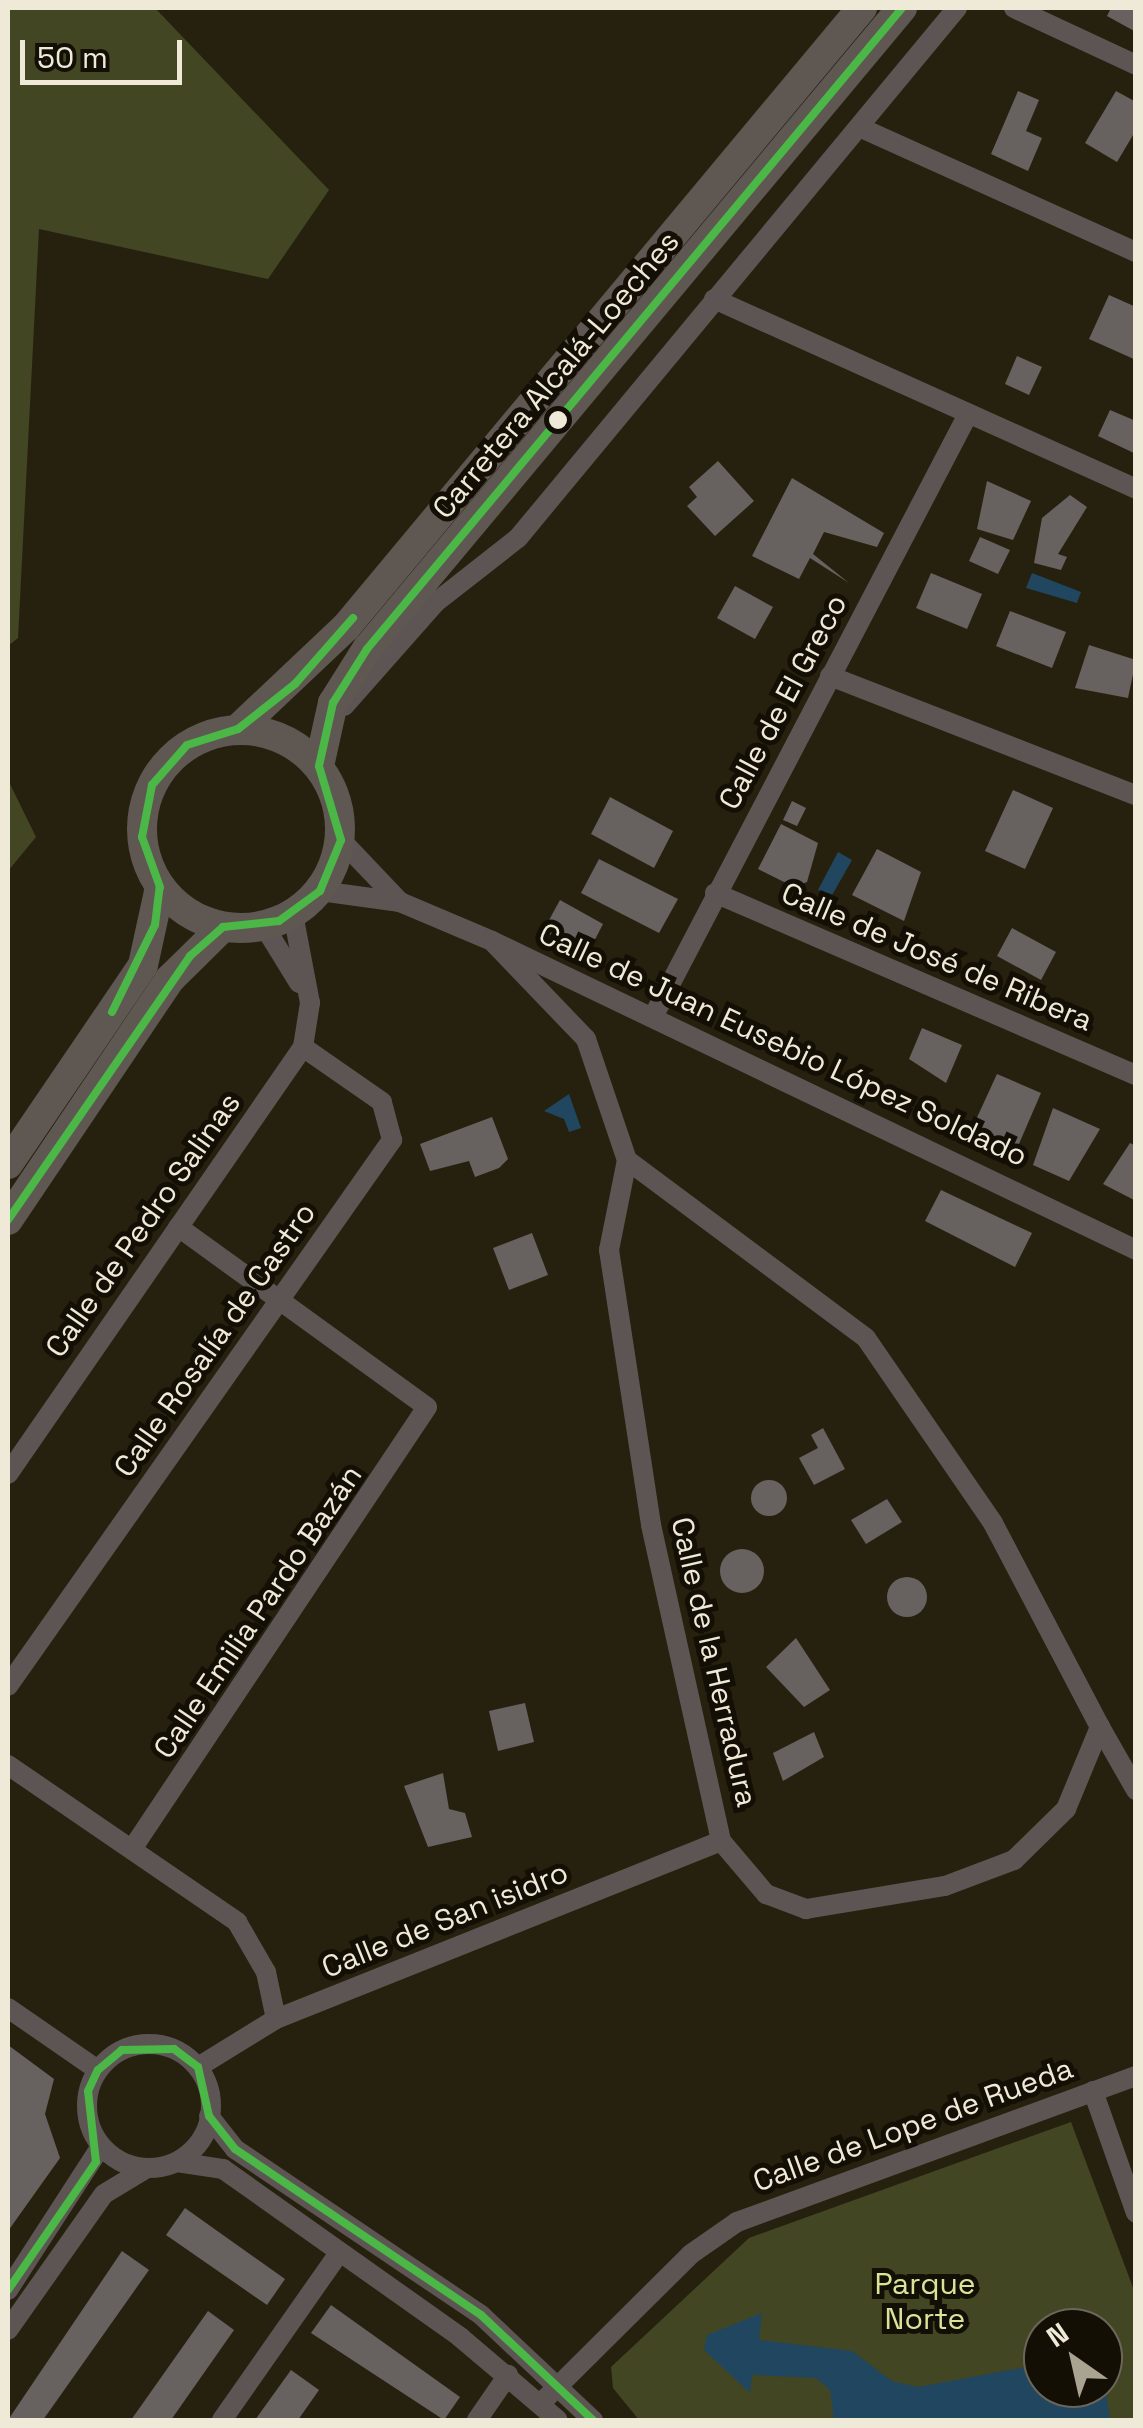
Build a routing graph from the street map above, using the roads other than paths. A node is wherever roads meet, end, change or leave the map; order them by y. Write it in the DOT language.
graph roads {
  1 [pos="862,8"];
  2 [pos="902,8"];
  3 [pos="957,8"];
  4 [pos="1014,8"];
  5 [pos="1136,65"];
  6 [pos="859,127"];
  7 [pos="1136,252"];
  8 [pos="714,298"];
  9 [pos="967,416"];
  10 [pos="1136,489"];
  11 [pos="830,676"];
  12 [pos="327,727"];
  13 [pos="238,729"];
  14 [pos="319,766"];
  15 [pos="1136,794"];
  16 [pos="341,840"];
  17 [pos="160,887"];
  18 [pos="320,891"];
  19 [pos="716,893"];
  20 [pos="400,902"];
  21 [pos="293,914"];
  22 [pos="264,926"];
  23 [pos="223,927"];
  24 [pos="492,941"];
  25 [pos="310,1003"];
  26 [pos="653,1016"];
  27 [pos="303,1047"];
  28 [pos="1136,1075"];
  29 [pos="627,1160"];
  30 [pos="8,1164"];
  31 [pos="8,1220"];
  32 [pos="178,1227"];
  33 [pos="1136,1250"];
  34 [pos="279,1300"];
  35 [pos="8,1474"];
  36 [pos="8,1686"];
  37 [pos="1100,1727"];
  38 [pos="8,1765"];
  39 [pos="1136,1790"];
  40 [pos="721,1841"];
  41 [pos="132,1848"];
  42 [pos="8,2008"];
  43 [pos="276,2019"];
  44 [pos="198,2066"];
  45 [pos="98,2070"];
  46 [pos="1136,2076"];
  47 [pos="1094,2091"];
  48 [pos="209,2116"];
  49 [pos="101,2146"];
  50 [pos="176,2162"];
  51 [pos="147,2168"];
  52 [pos="1136,2213"];
  53 [pos="339,2253"];
  54 [pos="8,2290"];
  55 [pos="8,2330"];
  56 [pos="508,2375"];
  57 [pos="559,2384"];
  58 [pos="541,2403"];
  59 [pos="222,2420"];
  60 [pos="477,2420"];
  61 [pos="558,2420"];
  62 [pos="593,2420"];
  1 -- 13 [label="main road, Carretera Alcalá-Loeches"];
  2 -- 12 [label="main road, Carretera Alcalá-Loeches"];
  3 -- 6 [label="street"];
  4 -- 5 [label="street"];
  6 -- 7 [label="street"];
  6 -- 8 [label="street"];
  8 -- 9 [label="street"];
  8 -- 12 [label="street"];
  9 -- 10 [label="street"];
  9 -- 11 [label="street, Calle de El Greco"];
  11 -- 15 [label="street"];
  11 -- 19 [label="street, Calle de El Greco"];
  12 -- 14 [label="main road, Carretera Alcalá-Loeches"];
  13 -- 14 [label="main road"];
  13 -- 17 [label="main road"];
  14 -- 16 [label="main road"];
  16 -- 18 [label="main road"];
  16 -- 20 [label="street, Calle de Juan Eusebio López Soldado"];
  17 -- 23 [label="main road"];
  17 -- 30 [label="main road"];
  18 -- 20 [label="street, Calle de Juan Eusebio López Soldado"];
  18 -- 21 [label="main road"];
  19 -- 26 [label="street, Calle de El Greco"];
  19 -- 28 [label="street, Calle de José de Ribera"];
  20 -- 24 [label="street, Calle de Juan Eusebio López Soldado"];
  21 -- 22 [label="main road"];
  21 -- 25 [label="street, Calle de Pedro Salinas"];
  22 -- 23 [label="main road"];
  22 -- 25 [label="street"];
  23 -- 31 [label="main road"];
  24 -- 26 [label="street, Calle de Juan Eusebio López Soldado"];
  24 -- 29 [label="street"];
  25 -- 27 [label="street, Calle de Pedro Salinas"];
  26 -- 33 [label="street, Calle de Juan Eusebio López Soldado"];
  27 -- 32 [label="street, Calle de Pedro Salinas"];
  27 -- 34 [label="street, Calle Rosalía de Castro"];
  29 -- 37 [label="street"];
  29 -- 40 [label="street, Calle de la Herradura"];
  32 -- 34 [label="street"];
  32 -- 35 [label="street, Calle de Pedro Salinas"];
  34 -- 36 [label="street, Calle Rosalía de Castro"];
  34 -- 41 [label="street, Calle Emilia Pardo Bazán"];
  37 -- 39 [label="street"];
  37 -- 40 [label="street, Calle de la Herradura"];
  38 -- 41 [label="street"];
  40 -- 43 [label="street, Calle de San isidro"];
  41 -- 43 [label="street"];
  42 -- 45 [label="street"];
  43 -- 44 [label="street, Calle de San isidro"];
  44 -- 45 [label="street"];
  44 -- 48 [label="street"];
  45 -- 49 [label="street"];
  46 -- 47 [label="street, Calle de Lope de Rueda"];
  47 -- 52 [label="street"];
  47 -- 57 [label="street, Calle de Lope de Rueda"];
  48 -- 50 [label="street"];
  48 -- 57 [label="street"];
  49 -- 51 [label="street"];
  49 -- 54 [label="street"];
  50 -- 51 [label="street"];
  50 -- 53 [label="street"];
  51 -- 55 [label="street"];
  53 -- 56 [label="street"];
  53 -- 59 [label="street"];
  56 -- 58 [label="street"];
  56 -- 60 [label="street"];
  57 -- 58 [label="street, Calle de Lope de Rueda"];
  57 -- 62 [label="street"];
  58 -- 61 [label="street"];
}
